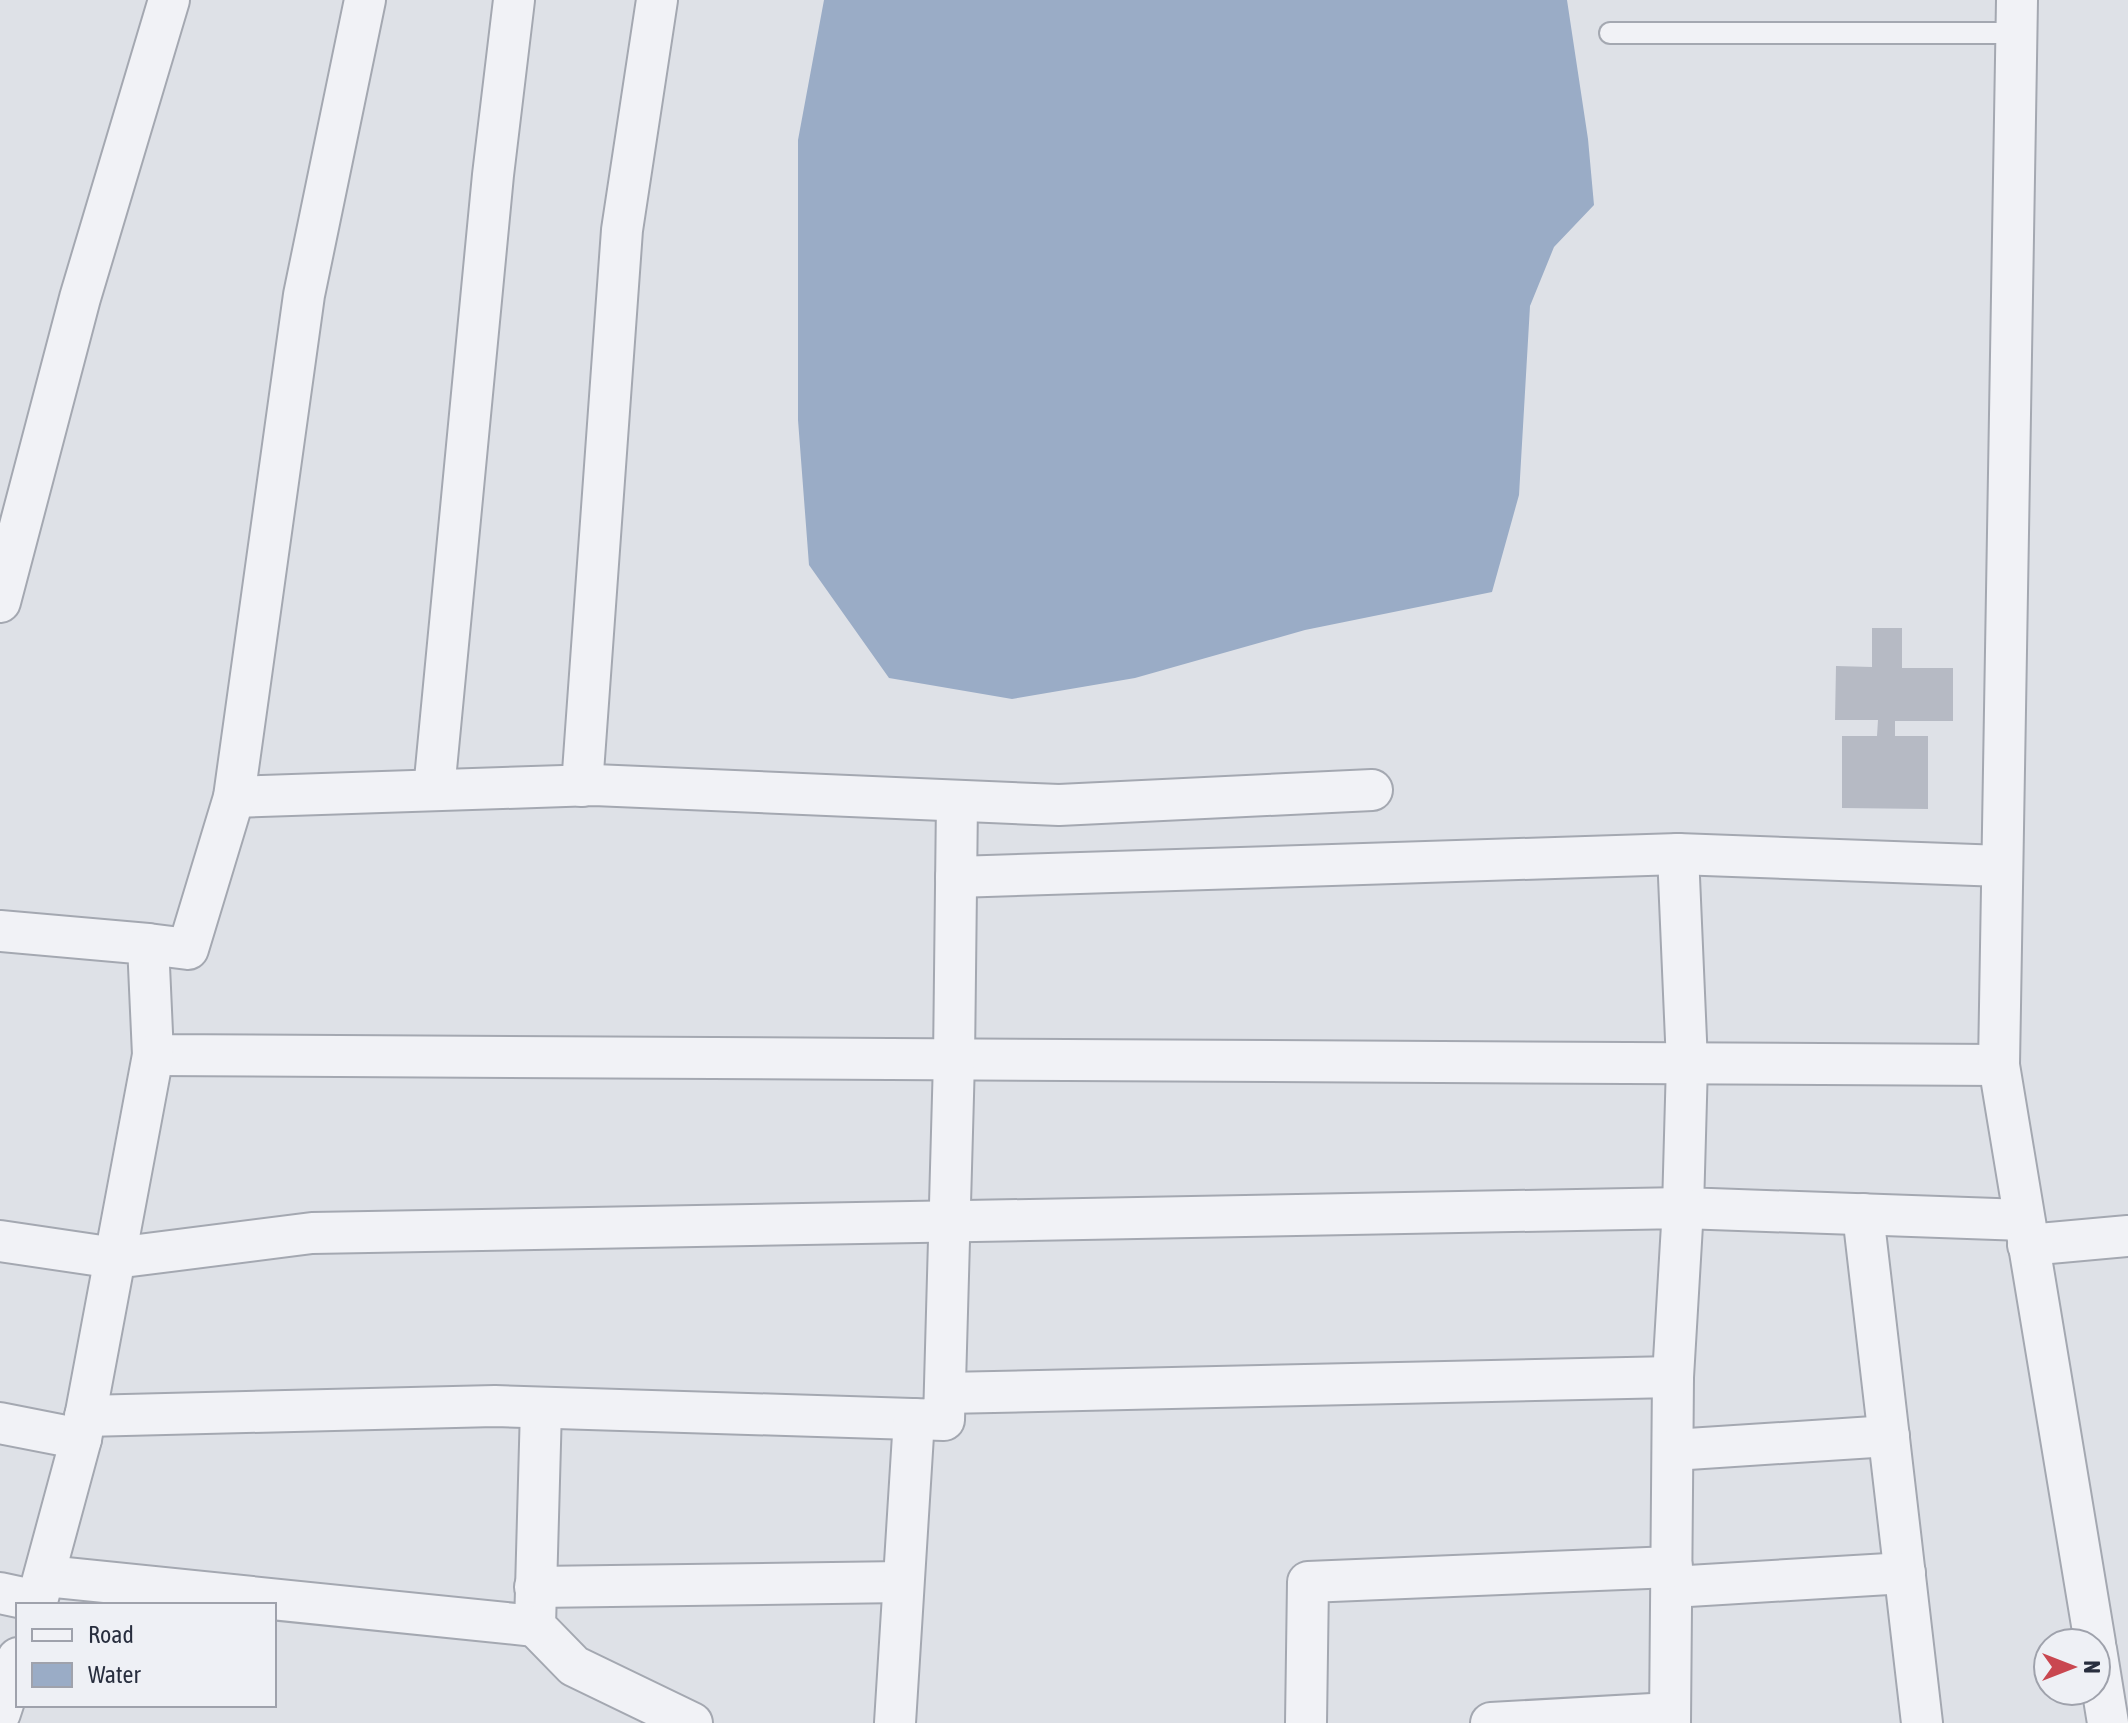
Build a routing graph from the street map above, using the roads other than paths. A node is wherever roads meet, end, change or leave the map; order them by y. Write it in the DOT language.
graph roads {
  1 [pos="169,0"];
  2 [pos="365,0"];
  3 [pos="514,0"];
  4 [pos="657,0"];
  5 [pos="2017,17"];
  6 [pos="1610,33"];
  7 [pos="6,558"];
  8 [pos="0,602"];
  9 [pos="582,786"];
  10 [pos="434,790"];
  11 [pos="1372,790"];
  12 [pos="234,797"];
  13 [pos="957,801"];
  14 [pos="1678,854"];
  15 [pos="2002,866"];
  16 [pos="956,877"];
  17 [pos="0,931"];
  18 [pos="148,944"];
  19 [pos="153,1055"];
  20 [pos="954,1060"];
  21 [pos="1687,1063"];
  22 [pos="1999,1065"];
  23 [pos="1683,1208"];
  24 [pos="1863,1214"];
  25 [pos="950,1220"];
  26 [pos="2026,1232"];
  27 [pos="2128,1236"];
  28 [pos="0,1241"];
  29 [pos="115,1258"];
  30 [pos="1673,1377"];
  31 [pos="945,1393"];
  32 [pos="541,1408"];
  33 [pos="914,1419"];
  34 [pos="0,1423"];
  35 [pos="83,1427"];
  36 [pos="1889,1436"];
  37 [pos="1673,1450"];
  38 [pos="1905,1573"];
  39 [pos="1672,1577"];
  40 [pos="903,1582"];
  41 [pos="535,1587"];
  42 [pos="30,1594"];
  43 [pos="172,1603"];
  44 [pos="276,1610"];
  45 [pos="535,1626"];
  46 [pos="2092,1627"];
  47 [pos="16,1664"];
  48 [pos="0,1713"];
  49 [pos="1670,1718"];
  50 [pos="685,1721"];
  51 [pos="895,1723"];
  52 [pos="1306,1723"];
  53 [pos="1491,1723"];
  54 [pos="1922,1723"];
  1 -- 7 [label="street"];
  2 -- 12 [label="street"];
  3 -- 10 [label="street"];
  4 -- 9 [label="street"];
  5 -- 6 [label="lane"];
  5 -- 15 [label="street"];
  7 -- 8 [label="street"];
  9 -- 10 [label="street"];
  9 -- 13 [label="street"];
  10 -- 12 [label="street"];
  11 -- 13 [label="street"];
  12 -- 18 [label="street"];
  13 -- 16 [label="street"];
  14 -- 15 [label="street"];
  14 -- 16 [label="street"];
  14 -- 21 [label="street"];
  15 -- 22 [label="street"];
  16 -- 20 [label="street"];
  17 -- 18 [label="street"];
  18 -- 19 [label="street"];
  19 -- 20 [label="street"];
  19 -- 29 [label="street"];
  20 -- 21 [label="street"];
  20 -- 25 [label="street"];
  21 -- 22 [label="street"];
  21 -- 23 [label="street"];
  22 -- 26 [label="street"];
  23 -- 24 [label="street"];
  23 -- 25 [label="street"];
  23 -- 30 [label="street"];
  24 -- 26 [label="street"];
  24 -- 36 [label="street"];
  25 -- 29 [label="street"];
  25 -- 31 [label="street"];
  26 -- 27 [label="street"];
  26 -- 46 [label="street"];
  28 -- 29 [label="street"];
  29 -- 35 [label="street"];
  30 -- 31 [label="street"];
  30 -- 37 [label="street"];
  31 -- 33 [label="street"];
  32 -- 33 [label="street"];
  32 -- 35 [label="street"];
  32 -- 41 [label="street"];
  33 -- 40 [label="street"];
  34 -- 35 [label="street"];
  35 -- 42 [label="street"];
  36 -- 37 [label="street"];
  36 -- 38 [label="street"];
  37 -- 39 [label="street"];
  38 -- 39 [label="street"];
  38 -- 54 [label="street"];
  39 -- 49 [label="street"];
  39 -- 52 [label="street"];
  40 -- 41 [label="street"];
  40 -- 51 [label="street"];
  41 -- 45 [label="street"];
  42 -- 43 [label="street"];
  44 -- 45 [label="street"];
  45 -- 50 [label="street"];
  47 -- 48 [label="street"];
  49 -- 53 [label="street"];
}
